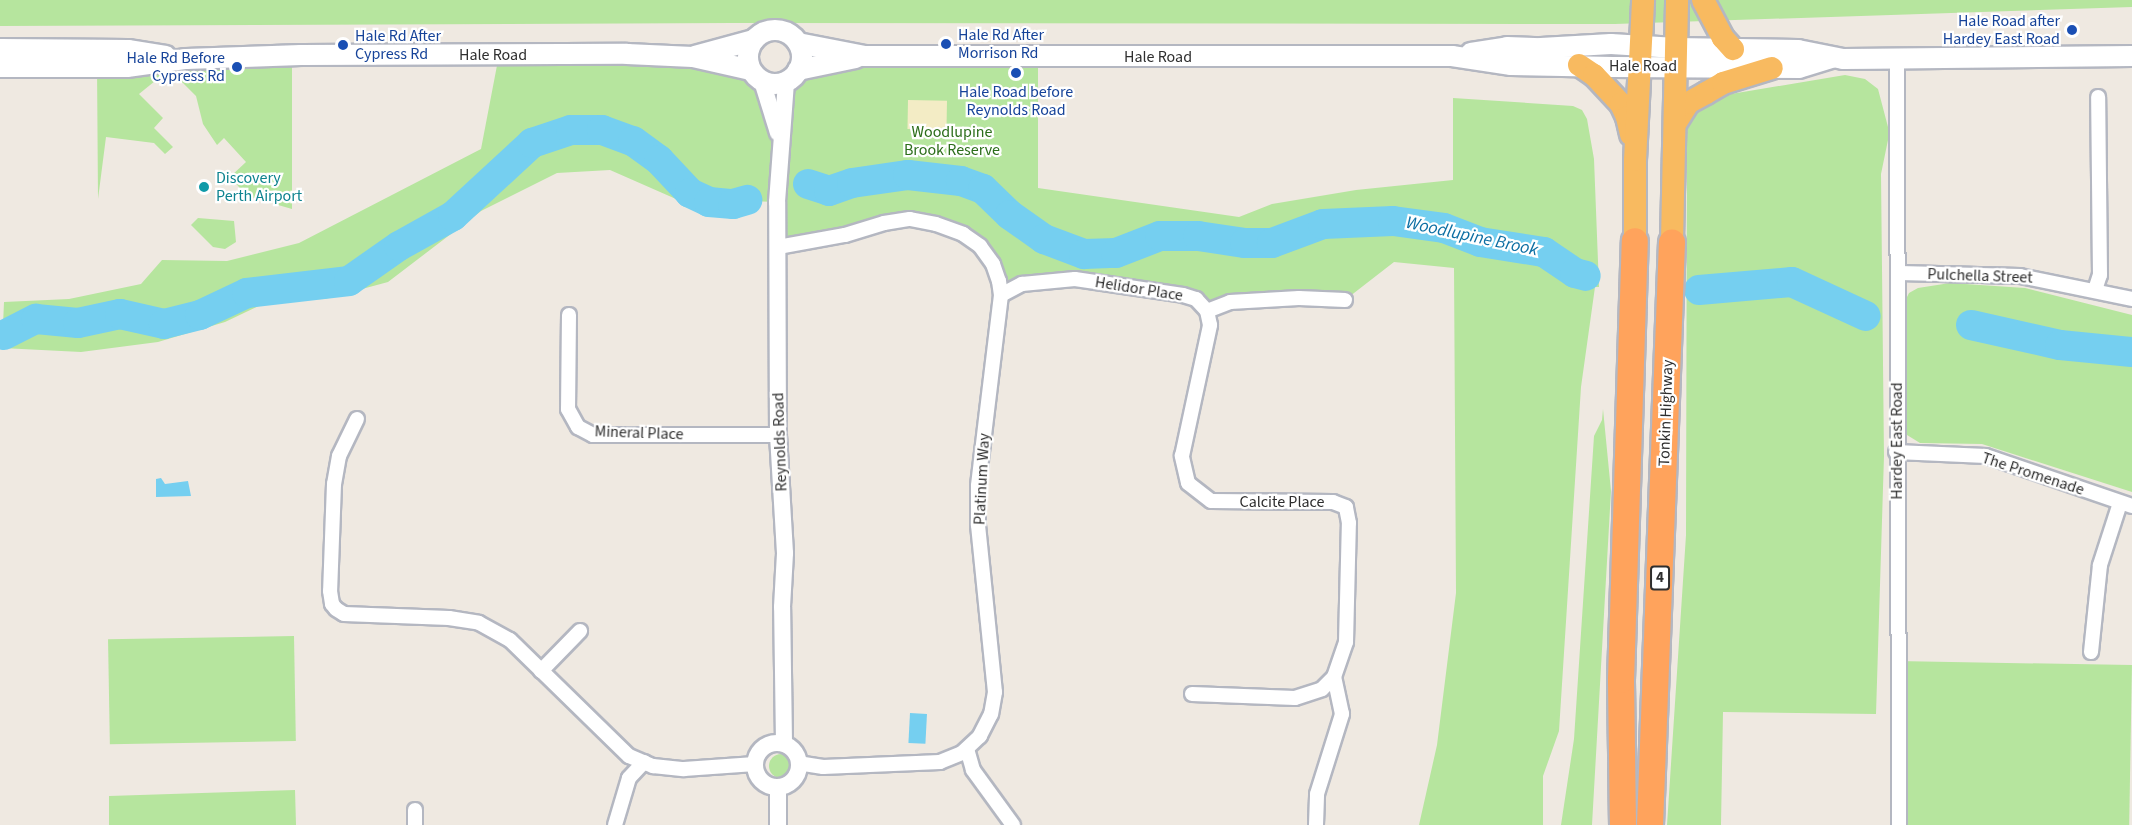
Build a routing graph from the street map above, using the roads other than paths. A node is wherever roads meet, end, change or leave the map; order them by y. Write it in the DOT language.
graph roads {
  1 [pos="1643,0"];
  2 [pos="1677,0"];
  3 [pos="1703,0"];
  4 [pos="754,40"];
  5 [pos="798,43"];
  6 [pos="0,49"];
  7 [pos="1733,49"];
  8 [pos="864,56"];
  9 [pos="1452,56"];
  10 [pos="1640,56"];
  11 [pos="2132,56"];
  12 [pos="693,57"];
  13 [pos="1676,57"];
  14 [pos="1832,58"];
  15 [pos="1897,58"];
  16 [pos="186,59"];
  17 [pos="1579,65"];
  18 [pos="0,67"];
  19 [pos="1772,68"];
  20 [pos="757,75"];
  21 [pos="792,76"];
  22 [pos="2098,97"];
  23 [pos="1675,124"];
  24 [pos="780,140"];
  25 [pos="1635,160"];
  26 [pos="1635,241"];
  27 [pos="1672,242"];
  28 [pos="778,246"];
  29 [pos="1899,273"];
  30 [pos="2095,290"];
  31 [pos="1000,295"];
  32 [pos="2132,299"];
  33 [pos="1345,300"];
  34 [pos="1207,311"];
  35 [pos="569,315"];
  36 [pos="357,419"];
  37 [pos="778,435"];
  38 [pos="1896,452"];
  39 [pos="2126,505"];
  40 [pos="580,631"];
  41 [pos="2091,652"];
  42 [pos="541,671"];
  43 [pos="1334,677"];
  44 [pos="1621,680"];
  45 [pos="1192,694"];
  46 [pos="784,743"];
  47 [pos="967,749"];
  48 [pos="644,762"];
  49 [pos="799,763"];
  50 [pos="755,764"];
  51 [pos="778,787"];
  52 [pos="415,810"];
  53 [pos="415,825"];
  54 [pos="615,825"];
  55 [pos="778,825"];
  56 [pos="1013,825"];
  57 [pos="1316,825"];
  58 [pos="1608,825"];
  59 [pos="1623,825"];
  60 [pos="1650,825"];
  61 [pos="1899,825"];
  1 -- 10 [label="highway, 4"];
  2 -- 13 [label="highway, Tonkin Highway / 4"];
  3 -- 7 [label="highway"];
  4 -- 5 [label="main road"];
  4 -- 12 [label="main road, Hale Road"];
  4 -- 20 [label="main road"];
  5 -- 8 [label="main road, Hale Road"];
  5 -- 21 [label="main road"];
  6 -- 16 [label="main road, Hale Road"];
  7 -- 13 [label="main road, Hale Road"];
  7 -- 14 [label="main road, Hale Road"];
  8 -- 9 [label="main road, Hale Road"];
  8 -- 21 [label="main road, Hale Road"];
  9 -- 10 [label="main road, Hale Road"];
  9 -- 17 [label="main road, Hale Road"];
  10 -- 13 [label="main road, Hale Road"];
  10 -- 17 [label="main road, Hale Road"];
  10 -- 25 [label="highway, 4"];
  11 -- 15 [label="main road, Hale Road"];
  12 -- 16 [label="main road, Hale Road"];
  12 -- 20 [label="main road, Hale Road"];
  13 -- 19 [label="main road, Hale Road"];
  13 -- 23 [label="highway, Tonkin Highway / 4"];
  14 -- 15 [label="main road, Hale Road"];
  14 -- 19 [label="main road, Hale Road"];
  15 -- 29 [label="street, Hardey East Road"];
  16 -- 18 [label="main road, Hale Road"];
  17 -- 25 [label="highway"];
  19 -- 23 [label="highway"];
  20 -- 21 [label="main road"];
  20 -- 24 [label="street, Reynolds Road"];
  21 -- 24 [label="street, Reynolds Road"];
  22 -- 30 [label="street"];
  23 -- 27 [label="highway, Tonkin Highway / 4"];
  24 -- 28 [label="street, Reynolds Road"];
  25 -- 26 [label="highway, 4"];
  26 -- 44 [label="highway, 4"];
  27 -- 60 [label="highway, Tonkin Highway / 4"];
  28 -- 31 [label="street, Platinum Way"];
  28 -- 37 [label="street, Reynolds Road"];
  29 -- 30 [label="street, Pulchella Street"];
  29 -- 38 [label="street, Hardey East Road"];
  30 -- 32 [label="street, Pulchella Street"];
  31 -- 34 [label="street, Helidor Place"];
  31 -- 47 [label="street, Platinum Way"];
  33 -- 34 [label="street"];
  34 -- 43 [label="street, Calcite Place"];
  35 -- 37 [label="street, Mineral Place"];
  36 -- 42 [label="street"];
  37 -- 46 [label="street, Reynolds Road"];
  38 -- 39 [label="street, The Promenade"];
  38 -- 61 [label="street, Hardey East Road"];
  39 -- 41 [label="street"];
  40 -- 42 [label="street"];
  42 -- 48 [label="street"];
  43 -- 45 [label="street"];
  43 -- 57 [label="street"];
  44 -- 58 [label="highway"];
  44 -- 59 [label="highway, 4"];
  46 -- 49 [label="street"];
  46 -- 50 [label="street"];
  47 -- 49 [label="street, Platinum Way"];
  47 -- 56 [label="street"];
  48 -- 50 [label="street"];
  48 -- 54 [label="street"];
  49 -- 51 [label="street"];
  50 -- 51 [label="street"];
  51 -- 55 [label="street"];
  52 -- 53 [label="street"];
}
